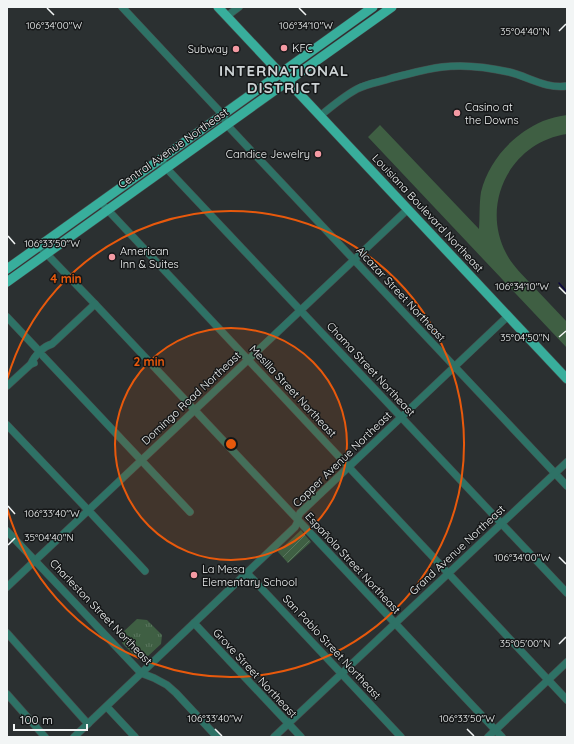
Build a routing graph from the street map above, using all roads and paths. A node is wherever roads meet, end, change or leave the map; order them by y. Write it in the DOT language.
graph roads {
  1 [pos="122,7"];
  2 [pos="218,7"];
  3 [pos="239,7"];
  4 [pos="373,7"];
  5 [pos="392,7"];
  6 [pos="226,16"];
  7 [pos="281,73"];
  8 [pos="288,81"];
  9 [pos="567,86"];
  10 [pos="223,115"];
  11 [pos="320,116"];
  12 [pos="227,125"];
  13 [pos="160,160"];
  14 [pos="167,168"];
  15 [pos="100,202"];
  16 [pos="108,209"];
  17 [pos="408,209"];
  18 [pos="39,246"];
  19 [pos="47,254"];
  20 [pos="354,260"];
  21 [pos="7,269"];
  22 [pos="7,282"];
  23 [pos="95,304"];
  24 [pos="300,310"];
  25 [pos="508,316"];
  26 [pos="7,317"];
  27 [pos="41,354"];
  28 [pos="248,360"];
  29 [pos="455,366"];
  30 [pos="567,379"];
  31 [pos="7,386"];
  32 [pos="194,410"];
  33 [pos="401,418"];
  34 [pos="7,425"];
  35 [pos="141,460"];
  36 [pos="567,462"];
  37 [pos="348,466"];
  38 [pos="555,473"];
  39 [pos="567,486"];
  40 [pos="89,510"];
  41 [pos="190,512"];
  42 [pos="298,521"];
  43 [pos="502,523"];
  44 [pos="7,531"];
  45 [pos="35,561"];
  46 [pos="145,571"];
  47 [pos="247,573"];
  48 [pos="448,573"];
  49 [pos="7,587"];
  50 [pos="567,593"];
  51 [pos="194,623"];
  52 [pos="395,623"];
  53 [pos="7,633"];
  54 [pos="567,662"];
  55 [pos="141,673"];
  56 [pos="341,673"];
  57 [pos="548,680"];
  58 [pos="7,694"];
  59 [pos="567,700"];
  60 [pos="107,707"];
  61 [pos="88,724"];
  62 [pos="288,724"];
  63 [pos="496,730"];
  64 [pos="45,737"];
  65 [pos="74,737"];
  66 [pos="135,737"];
  67 [pos="217,737"];
  68 [pos="274,737"];
  69 [pos="301,737"];
  70 [pos="401,737"];
  71 [pos="488,737"];
  72 [pos="502,737"];
  1 -- 10 [label="street"];
  2 -- 6 [label="main road, Louisiana Boulevard Northeast"];
  3 -- 6 [label="street"];
  4 -- 7 [label="main road"];
  5 -- 8 [label="main road, Central Avenue Northeast"];
  6 -- 7 [label="main road, Louisiana Boulevard Northeast"];
  7 -- 8 [label="main road, Louisiana Boulevard Northeast"];
  7 -- 10 [label="main road"];
  8 -- 11 [label="main road, Louisiana Boulevard Northeast"];
  8 -- 12 [label="main road, Central Avenue Northeast"];
  9 -- 11 [label="street"];
  10 -- 12 [label="street, Alcazar Street Northeast"];
  10 -- 13 [label="main road"];
  11 -- 17 [label="main road, Louisiana Boulevard Northeast"];
  12 -- 14 [label="main road, Central Avenue Northeast"];
  12 -- 20 [label="street, Alcazar Street Northeast"];
  13 -- 14 [label="street, Chama Street Northeast"];
  13 -- 15 [label="main road"];
  14 -- 16 [label="main road, Central Avenue Northeast"];
  14 -- 24 [label="street, Chama Street Northeast"];
  15 -- 16 [label="street, Mesilla Street Northeast"];
  15 -- 18 [label="main road"];
  16 -- 19 [label="main road, Central Avenue Northeast"];
  16 -- 28 [label="street, Mesilla Street Northeast"];
  17 -- 20 [label="street, Domingo Road Northeast"];
  17 -- 25 [label="main road, Louisiana Boulevard Northeast"];
  18 -- 19 [label="street, Española Street Northeast"];
  18 -- 21 [label="main road"];
  19 -- 22 [label="main road, Central Avenue Northeast"];
  19 -- 23 [label="street, Española Street Northeast"];
  20 -- 24 [label="street, Domingo Road Northeast"];
  20 -- 29 [label="street, Alcazar Street Northeast"];
  23 -- 27 [label="street"];
  23 -- 32 [label="street, Española Street Northeast"];
  24 -- 28 [label="street, Domingo Road Northeast"];
  24 -- 33 [label="street, Chama Street Northeast"];
  25 -- 29 [label="street, Copper Avenue Northeast"];
  25 -- 30 [label="main road, Louisiana Boulevard Northeast"];
  26 -- 27 [label="street"];
  27 -- 31 [label="street"];
  27 -- 35 [label="street"];
  28 -- 32 [label="street, Domingo Road Northeast"];
  28 -- 37 [label="street, Mesilla Street Northeast"];
  29 -- 33 [label="street, Copper Avenue Northeast"];
  29 -- 38 [label="street, Alcazar Street Northeast"];
  32 -- 35 [label="street, Domingo Road Northeast"];
  32 -- 42 [label="street, Española Street Northeast"];
  33 -- 37 [label="street, Copper Avenue Northeast"];
  33 -- 43 [label="street, Chama Street Northeast"];
  34 -- 40 [label="street"];
  35 -- 40 [label="street, Domingo Road Northeast"];
  35 -- 41 [label="street"];
  36 -- 38 [label="street, Grand Avenue Northeast"];
  37 -- 42 [label="street, Copper Avenue Northeast"];
  37 -- 48 [label="street, Mesilla Street Northeast"];
  38 -- 39 [label="street, Alcazar Street Northeast"];
  38 -- 43 [label="street, Grand Avenue Northeast"];
  40 -- 45 [label="street, Domingo Road Northeast"];
  40 -- 46 [label="street"];
  42 -- 47 [label="street, Copper Avenue Northeast"];
  42 -- 52 [label="street, Española Street Northeast"];
  43 -- 48 [label="street, Grand Avenue Northeast"];
  43 -- 50 [label="street, Chama Street Northeast"];
  44 -- 45 [label="street, Charleston Street Northeast"];
  45 -- 49 [label="street, Domingo Road Northeast"];
  45 -- 55 [label="street, Charleston Street Northeast"];
  47 -- 51 [label="street, Copper Avenue Northeast"];
  47 -- 56 [label="street, San Pablo Street Northeast"];
  48 -- 52 [label="street, Grand Avenue Northeast"];
  48 -- 57 [label="street, Mesilla Street Northeast"];
  51 -- 55 [label="street, Copper Avenue Northeast"];
  51 -- 62 [label="street, Grove Street Northeast"];
  52 -- 56 [label="street, Grand Avenue Northeast"];
  52 -- 63 [label="street, Española Street Northeast"];
  53 -- 61 [label="street"];
  54 -- 57 [label="street"];
  55 -- 60 [label="street, Copper Avenue Northeast"];
  55 -- 67 [label="street, Charleston Street Northeast"];
  56 -- 62 [label="street, Grand Avenue Northeast"];
  56 -- 70 [label="street, San Pablo Street Northeast"];
  57 -- 59 [label="street, Mesilla Street Northeast"];
  57 -- 63 [label="street"];
  58 -- 64 [label="street"];
  60 -- 61 [label="street, Copper Avenue Northeast"];
  60 -- 66 [label="street"];
  61 -- 65 [label="street, Copper Avenue Northeast"];
  62 -- 68 [label="street, Grand Avenue Northeast"];
  62 -- 69 [label="street, Grove Street Northeast"];
  63 -- 71 [label="street"];
  63 -- 72 [label="street, Española Street Northeast"];
}
